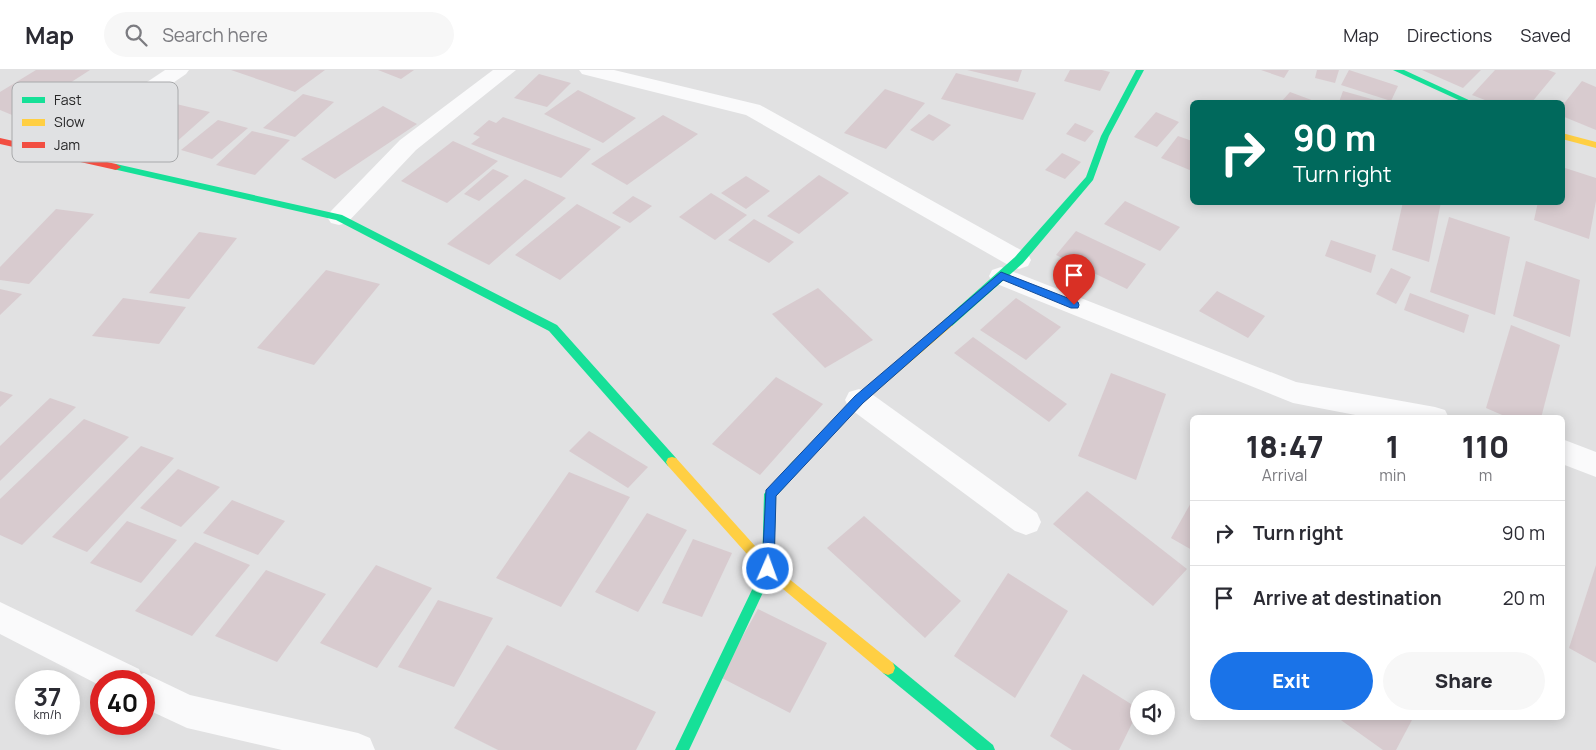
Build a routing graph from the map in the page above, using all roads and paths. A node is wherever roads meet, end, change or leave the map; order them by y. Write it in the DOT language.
graph roads {
  1 [pos="179,70"];
  2 [pos="506,70"];
  3 [pos="589,70"];
  4 [pos="1140,70"];
  5 [pos="1397,70"];
  6 [pos="161,82"];
  7 [pos="1464,100"];
  8 [pos="1565,137"];
  9 [pos="1596,145"];
  10 [pos="96,162"];
  11 [pos="339,216"];
  12 [pos="1010,268"];
  13 [pos="859,400"];
  14 [pos="1419,415"];
  15 [pos="1565,452"];
  16 [pos="1596,464"];
  17 [pos="1026,522"];
  18 [pos="768,569"];
  19 [pos="0,617"];
  20 [pos="105,670"];
  21 [pos="155,695"];
  22 [pos="358,750"];
  23 [pos="682,750"];
  24 [pos="988,750"];
  1 -- 6 [label="street"];
  2 -- 11 [label="street"];
  3 -- 12 [label="street"];
  4 -- 12 [label="street"];
  5 -- 7 [label="street"];
  8 -- 9 [label="street"];
  10 -- 11 [label="street"];
  11 -- 18 [label="street"];
  12 -- 13 [label="street"];
  12 -- 14 [label="street"];
  13 -- 17 [label="street"];
  13 -- 18 [label="street"];
  15 -- 16 [label="street"];
  18 -- 23 [label="street"];
  18 -- 24 [label="street"];
  19 -- 20 [label="street"];
  21 -- 22 [label="street"];
}
